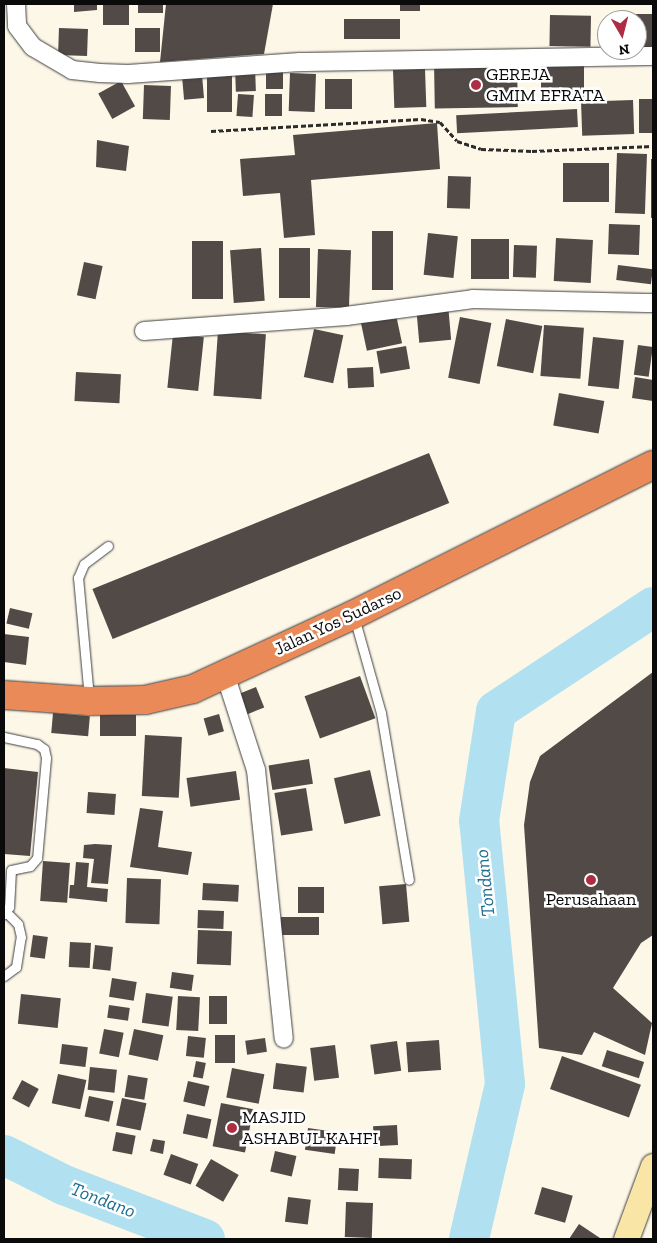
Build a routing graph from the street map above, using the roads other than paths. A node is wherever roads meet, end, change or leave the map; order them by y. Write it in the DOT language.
graph roads {
  1 [pos="16,4"];
  2 [pos="10,25"];
  3 [pos="653,56"];
  4 [pos="653,303"];
  5 [pos="144,332"];
  6 [pos="653,465"];
  7 [pos="108,546"];
  8 [pos="354,615"];
  9 [pos="225,674"];
  10 [pos="4,695"];
  11 [pos="89,701"];
  12 [pos="4,737"];
  13 [pos="409,880"];
  14 [pos="5,913"];
  15 [pos="4,976"];
  16 [pos="284,1039"];
  17 [pos="653,1166"];
  18 [pos="626,1239"];
  1 -- 2 [label="street"];
  2 -- 3 [label="street"];
  4 -- 5 [label="street"];
  6 -- 8 [label="highway, Jalan Yos Sudarso"];
  7 -- 11 [label="lane"];
  8 -- 9 [label="highway, Jalan Yos Sudarso"];
  8 -- 13 [label="lane"];
  9 -- 11 [label="highway, Jalan Yos Sudarso"];
  9 -- 16 [label="street"];
  10 -- 11 [label="highway, Jalan Yos Sudarso"];
  12 -- 14 [label="lane"];
  14 -- 15 [label="lane"];
  17 -- 18 [label="main road"];
}
